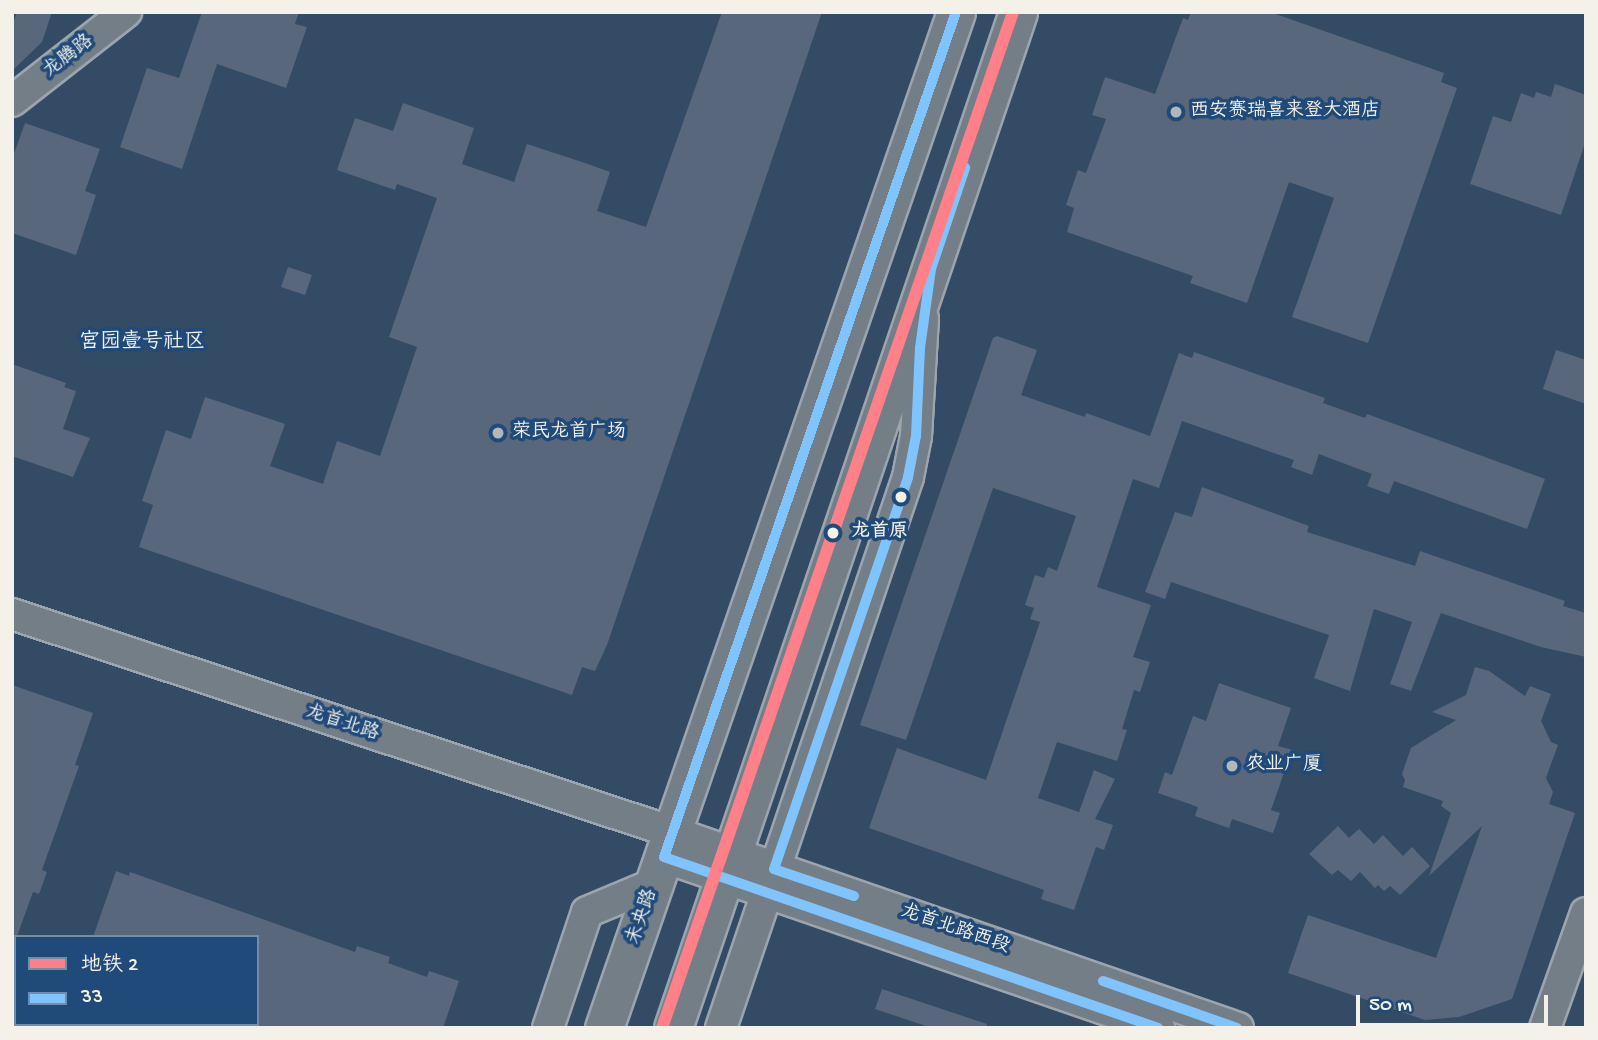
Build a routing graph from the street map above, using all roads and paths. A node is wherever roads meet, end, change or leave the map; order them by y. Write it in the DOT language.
graph roads {
  1 [pos="126,12"];
  2 [pos="956,12"];
  3 [pos="1018,12"];
  4 [pos="12,100"];
  5 [pos="931,269"];
  6 [pos="12,614"];
  7 [pos="663,858"];
  8 [pos="726,866"];
  9 [pos="770,881"];
  10 [pos="1586,913"];
  11 [pos="548,1028"];
  12 [pos="604,1028"];
  13 [pos="673,1028"];
  14 [pos="721,1028"];
  15 [pos="1159,1028"];
  16 [pos="1238,1028"];
  17 [pos="1545,1028"];
  1 -- 4 [label="street, 龙腾路"];
  2 -- 7 [label="main road, 未央路"];
  3 -- 5 [label="main road"];
  5 -- 8 [label="main road"];
  5 -- 9 [label="street"];
  6 -- 7 [label="street, 龙首北路"];
  7 -- 8 [label="street, 龙首北路西段"];
  7 -- 11 [label="street"];
  7 -- 12 [label="main road, 未央路"];
  8 -- 9 [label="street, 龙首北路西段"];
  8 -- 13 [label="main road"];
  9 -- 14 [label="street"];
  9 -- 15 [label="street, 龙首北路西段"];
  9 -- 16 [label="street, 龙首北路西段"];
  10 -- 17 [label="street"];
}
